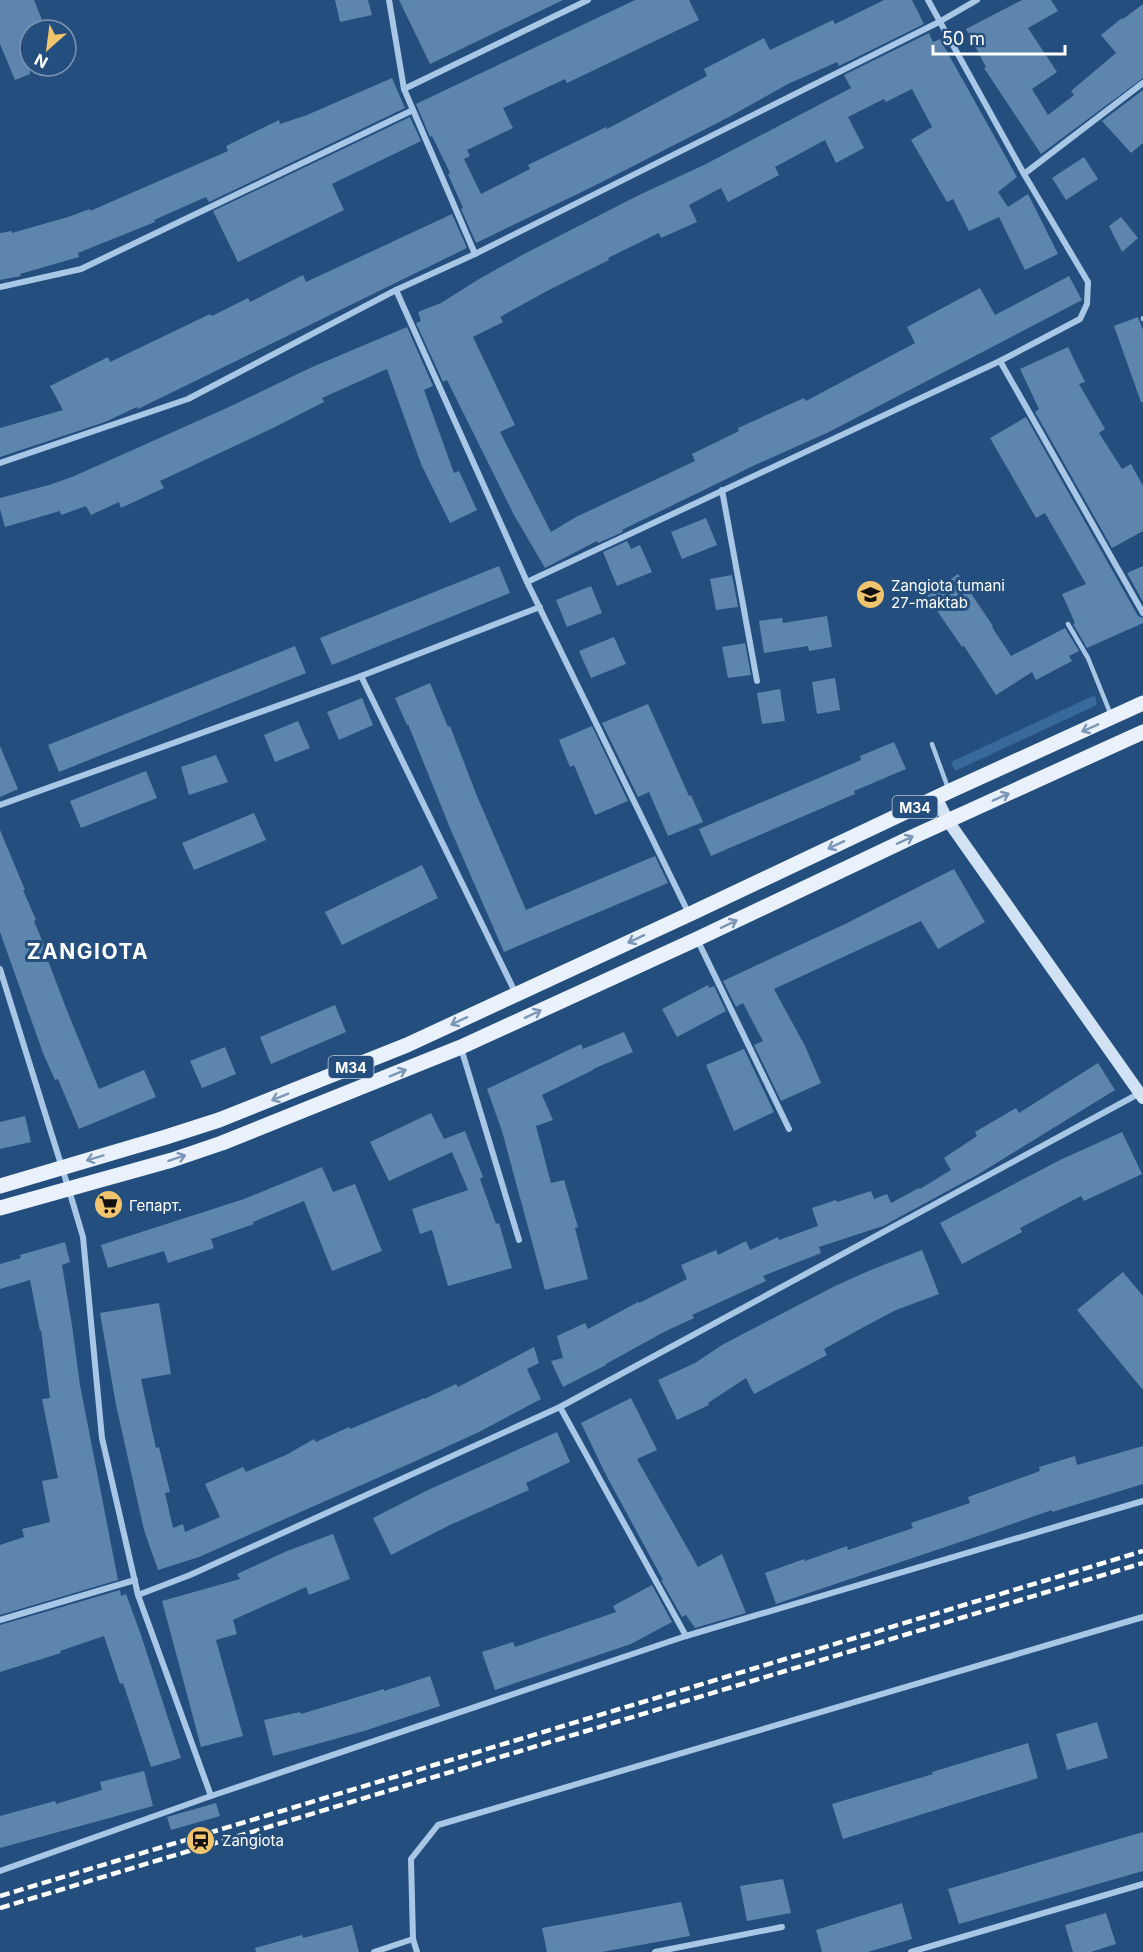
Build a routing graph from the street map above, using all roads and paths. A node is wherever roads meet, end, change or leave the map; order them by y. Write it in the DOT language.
graph roads {
  1 [pos="389,0"];
  2 [pos="588,0"];
  3 [pos="927,0"];
  4 [pos="977,0"];
  5 [pos="939,22"];
  6 [pos="1143,83"];
  7 [pos="404,88"];
  8 [pos="413,110"];
  9 [pos="1024,174"];
  10 [pos="475,254"];
  11 [pos="0,287"];
  12 [pos="396,290"];
  13 [pos="1000,361"];
  14 [pos="0,463"];
  15 [pos="722,490"];
  16 [pos="527,582"];
  17 [pos="540,607"];
  18 [pos="1143,613"];
  19 [pos="1068,624"];
  20 [pos="361,676"];
  21 [pos="757,681"];
  22 [pos="1143,703"];
  23 [pos="1112,718"];
  24 [pos="1143,732"];
  25 [pos="932,744"];
  26 [pos="943,794"];
  27 [pos="0,805"];
  28 [pos="948,821"];
  29 [pos="690,914"];
  30 [pos="697,939"];
  31 [pos="0,969"];
  32 [pos="516,994"];
  33 [pos="461,1047"];
  34 [pos="1142,1094"];
  35 [pos="789,1129"];
  36 [pos="63,1168"];
  37 [pos="0,1185"];
  38 [pos="69,1190"];
  39 [pos="0,1208"];
  40 [pos="519,1240"];
  41 [pos="560,1407"];
  42 [pos="1143,1501"];
  43 [pos="135,1580"];
  44 [pos="138,1595"];
  45 [pos="1143,1617"];
  46 [pos="0,1620"];
  47 [pos="686,1636"];
  48 [pos="210,1796"];
  49 [pos="0,1871"];
  50 [pos="1143,1884"];
  51 [pos="782,1927"];
  52 [pos="413,1939"];
  53 [pos="674,1950"];
  54 [pos="925,1950"];
  55 [pos="374,1952"];
  56 [pos="417,1952"];
  57 [pos="656,1952"];
  58 [pos="911,1952"];
  1 -- 7 [label="street"];
  2 -- 7 [label="street"];
  3 -- 5 [label="street"];
  4 -- 5 [label="street"];
  5 -- 9 [label="street"];
  5 -- 10 [label="street"];
  6 -- 9 [label="street"];
  7 -- 8 [label="street"];
  8 -- 10 [label="street"];
  8 -- 11 [label="street"];
  9 -- 13 [label="street"];
  10 -- 12 [label="street"];
  12 -- 14 [label="street"];
  12 -- 16 [label="street"];
  13 -- 15 [label="street"];
  13 -- 18 [label="street"];
  15 -- 16 [label="street"];
  15 -- 21 [label="street"];
  16 -- 17 [label="street"];
  17 -- 20 [label="street"];
  17 -- 29 [label="street"];
  19 -- 23 [label="lane"];
  20 -- 27 [label="street"];
  20 -- 32 [label="street"];
  22 -- 23 [label="main road, M34"];
  23 -- 26 [label="main road, M34, one-way"];
  28 -- 24 [label="main road, M34, one-way"];
  25 -- 26 [label="lane"];
  26 -- 28 [label="main road"];
  26 -- 29 [label="main road, M34, one-way"];
  30 -- 28 [label="main road, M34, one-way"];
  28 -- 34 [label="main road"];
  29 -- 32 [label="main road, M34, one-way"];
  33 -- 30 [label="main road, M34, one-way"];
  30 -- 35 [label="street"];
  31 -- 36 [label="street"];
  32 -- 36 [label="main road, M34, one-way"];
  38 -- 33 [label="main road, M34, one-way"];
  33 -- 40 [label="street"];
  34 -- 41 [label="street"];
  36 -- 37 [label="main road, M34"];
  36 -- 38 [label="street"];
  38 -- 39 [label="main road, M34"];
  38 -- 43 [label="street"];
  41 -- 44 [label="street"];
  41 -- 47 [label="street"];
  42 -- 47 [label="street"];
  43 -- 44 [label="street"];
  43 -- 46 [label="street"];
  44 -- 48 [label="street"];
  45 -- 52 [label="street"];
  47 -- 48 [label="street"];
  48 -- 49 [label="street"];
  50 -- 54 [label="street"];
  51 -- 53 [label="street"];
  52 -- 55 [label="street"];
  52 -- 56 [label="street"];
  53 -- 57 [label="street"];
  54 -- 58 [label="street"];
}
